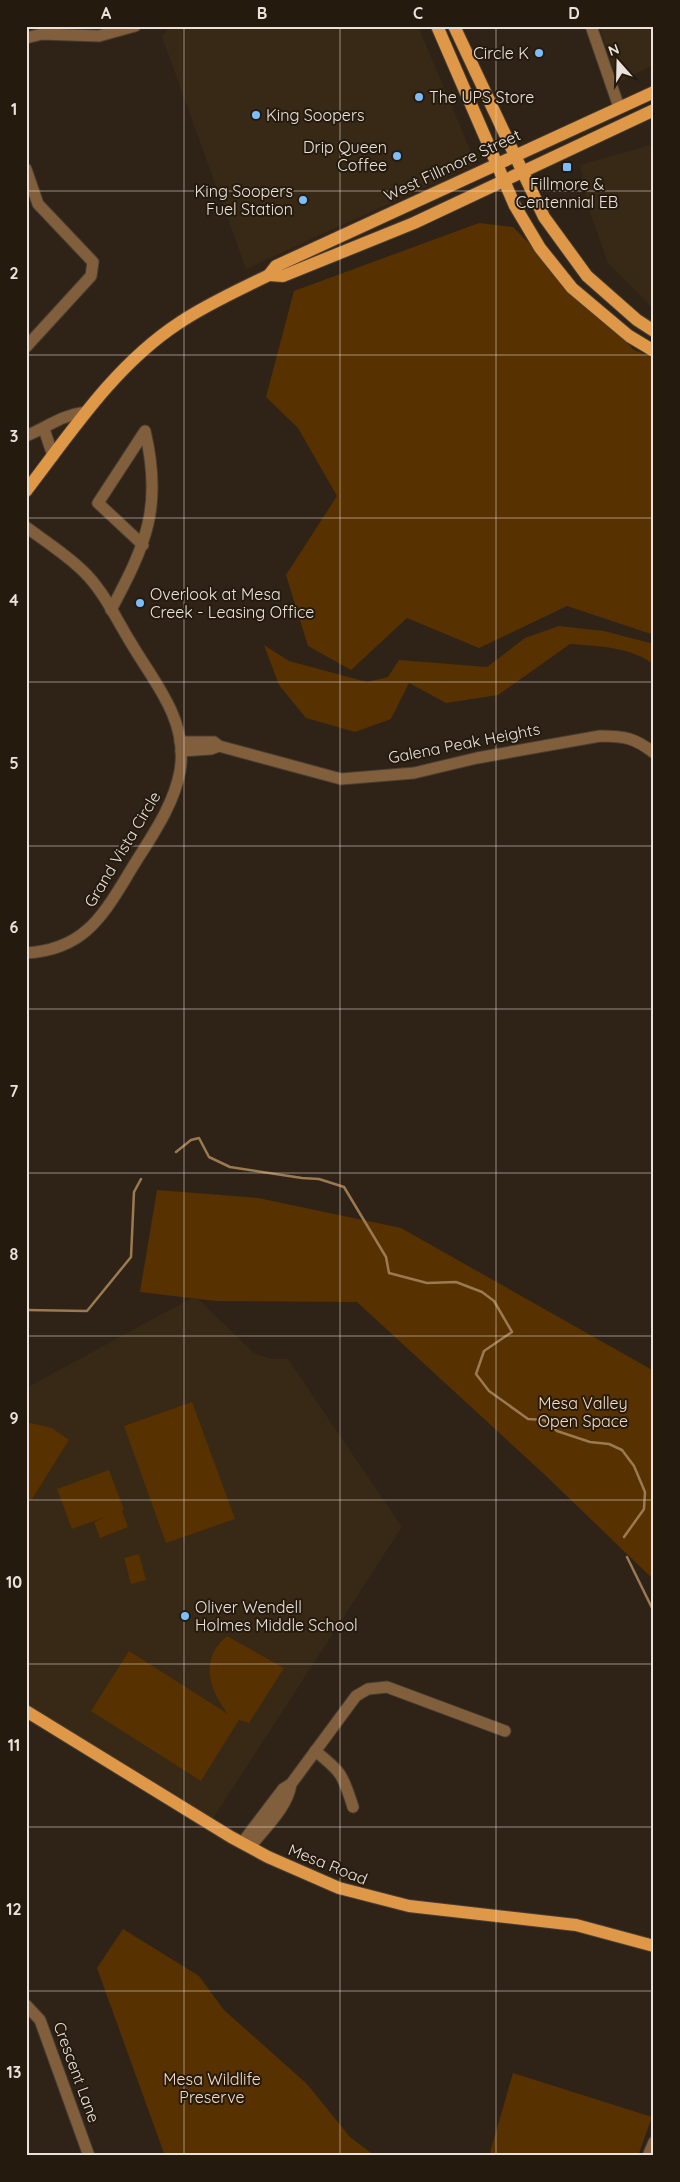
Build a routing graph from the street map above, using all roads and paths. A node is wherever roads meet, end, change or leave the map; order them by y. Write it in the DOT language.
graph roads {
  1 [pos="135,26"];
  2 [pos="437,26"];
  3 [pos="591,26"];
  4 [pos="456,28"];
  5 [pos="26,38"];
  6 [pos="654,92"];
  7 [pos="619,107"];
  8 [pos="654,110"];
  9 [pos="654,119"];
  10 [pos="616,128"];
  11 [pos="514,154"];
  12 [pos="496,163"];
  13 [pos="26,169"];
  14 [pos="522,172"];
  15 [pos="504,180"];
  16 [pos="269,275"];
  17 [pos="654,331"];
  18 [pos="26,347"];
  19 [pos="654,351"];
  20 [pos="86,412"];
  21 [pos="44,429"];
  22 [pos="26,436"];
  23 [pos="53,456"];
  24 [pos="26,491"];
  25 [pos="26,527"];
  26 [pos="143,545"];
  27 [pos="111,610"];
  28 [pos="181,746"];
  29 [pos="654,753"];
  30 [pos="26,953"];
  31 [pos="26,1711"];
  32 [pos="505,1731"];
  33 [pos="315,1751"];
  34 [pos="353,1807"];
  35 [pos="246,1845"];
  36 [pos="654,1946"];
  37 [pos="26,2005"];
  38 [pos="654,2142"];
  39 [pos="89,2156"];
  40 [pos="648,2156"];
  1 -- 5 [label="street"];
  2 -- 12 [label="main road"];
  3 -- 7 [label="street"];
  4 -- 11 [label="main road"];
  6 -- 7 [label="main road, West Fillmore Street"];
  7 -- 11 [label="main road, West Fillmore Street"];
  8 -- 10 [label="main road, West Fillmore Street"];
  9 -- 10 [label="main road"];
  10 -- 14 [label="main road, West Fillmore Street"];
  11 -- 12 [label="main road, West Fillmore Street"];
  11 -- 14 [label="main road"];
  12 -- 15 [label="main road"];
  12 -- 16 [label="main road, West Fillmore Street"];
  13 -- 18 [label="street"];
  14 -- 15 [label="main road, West Fillmore Street"];
  14 -- 17 [label="main road"];
  15 -- 16 [label="main road, West Fillmore Street"];
  15 -- 19 [label="main road"];
  16 -- 20 [label="main road, West Fillmore Street"];
  20 -- 21 [label="street"];
  20 -- 23 [label="main road, West Fillmore Street"];
  21 -- 22 [label="street"];
  21 -- 23 [label="street"];
  23 -- 24 [label="main road, West Fillmore Street"];
  25 -- 27 [label="street, Grand Vista Circle"];
  26 -- 26 [label="street"];
  26 -- 27 [label="street"];
  27 -- 28 [label="street, Grand Vista Circle"];
  28 -- 29 [label="street, Galena Peak Heights"];
  28 -- 30 [label="street, Grand Vista Circle"];
  31 -- 35 [label="main road, Mesa Road"];
  32 -- 33 [label="street"];
  33 -- 34 [label="street"];
  33 -- 35 [label="street"];
  35 -- 36 [label="main road, Mesa Road"];
  37 -- 39 [label="street, Crescent Lane"];
  38 -- 40 [label="street"];
}
